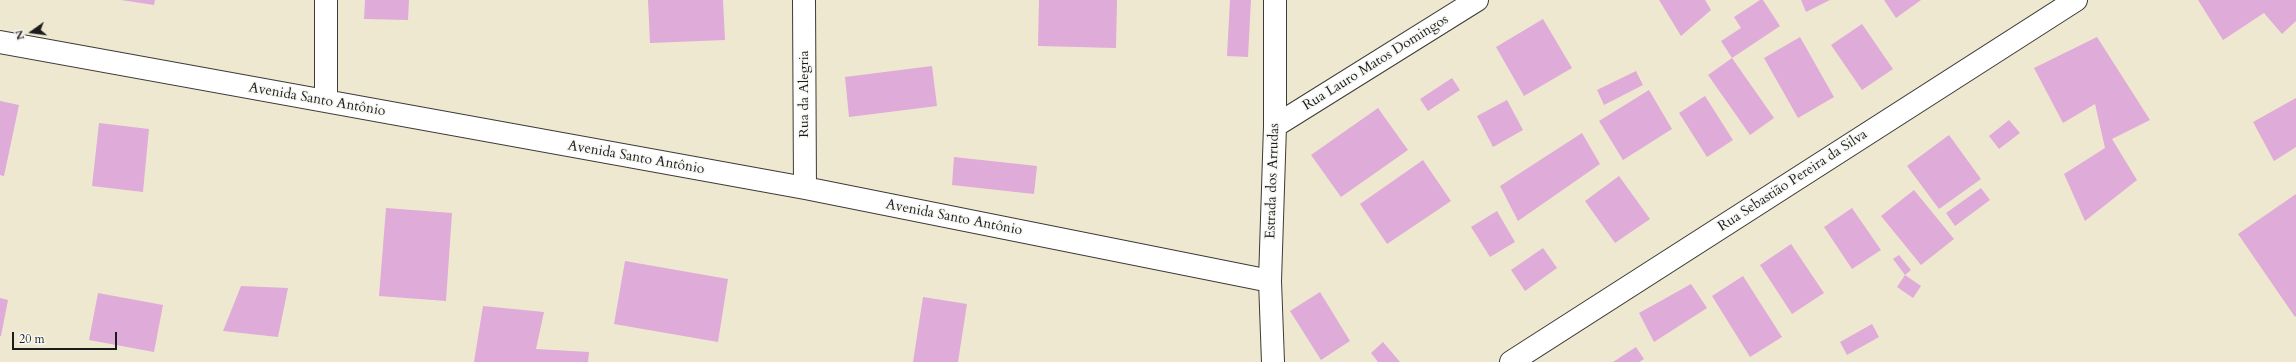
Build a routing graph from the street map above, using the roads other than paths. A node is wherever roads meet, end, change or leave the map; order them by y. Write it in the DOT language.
graph roads {
  1 [pos="326,0"];
  2 [pos="804,0"];
  3 [pos="1275,0"];
  4 [pos="1477,0"];
  5 [pos="2076,0"];
  6 [pos="0,42"];
  7 [pos="326,101"];
  8 [pos="1275,126"];
  9 [pos="805,188"];
  10 [pos="1270,281"];
  11 [pos="1272,362"];
  12 [pos="1511,362"];
  1 -- 7 [label="street"];
  2 -- 9 [label="street, Rua da Alegria"];
  3 -- 8 [label="street, Estrada dos Arrudas"];
  4 -- 8 [label="street, Rua Lauro Matos Domingos"];
  5 -- 12 [label="street, Rua Sebastião Pereira da Silva"];
  6 -- 7 [label="street, Avenida Santo Antônio"];
  7 -- 9 [label="street, Avenida Santo Antônio"];
  8 -- 10 [label="street, Estrada dos Arrudas"];
  9 -- 10 [label="street, Avenida Santo Antônio"];
  10 -- 11 [label="street, Estrada dos Arrudas"];
}
